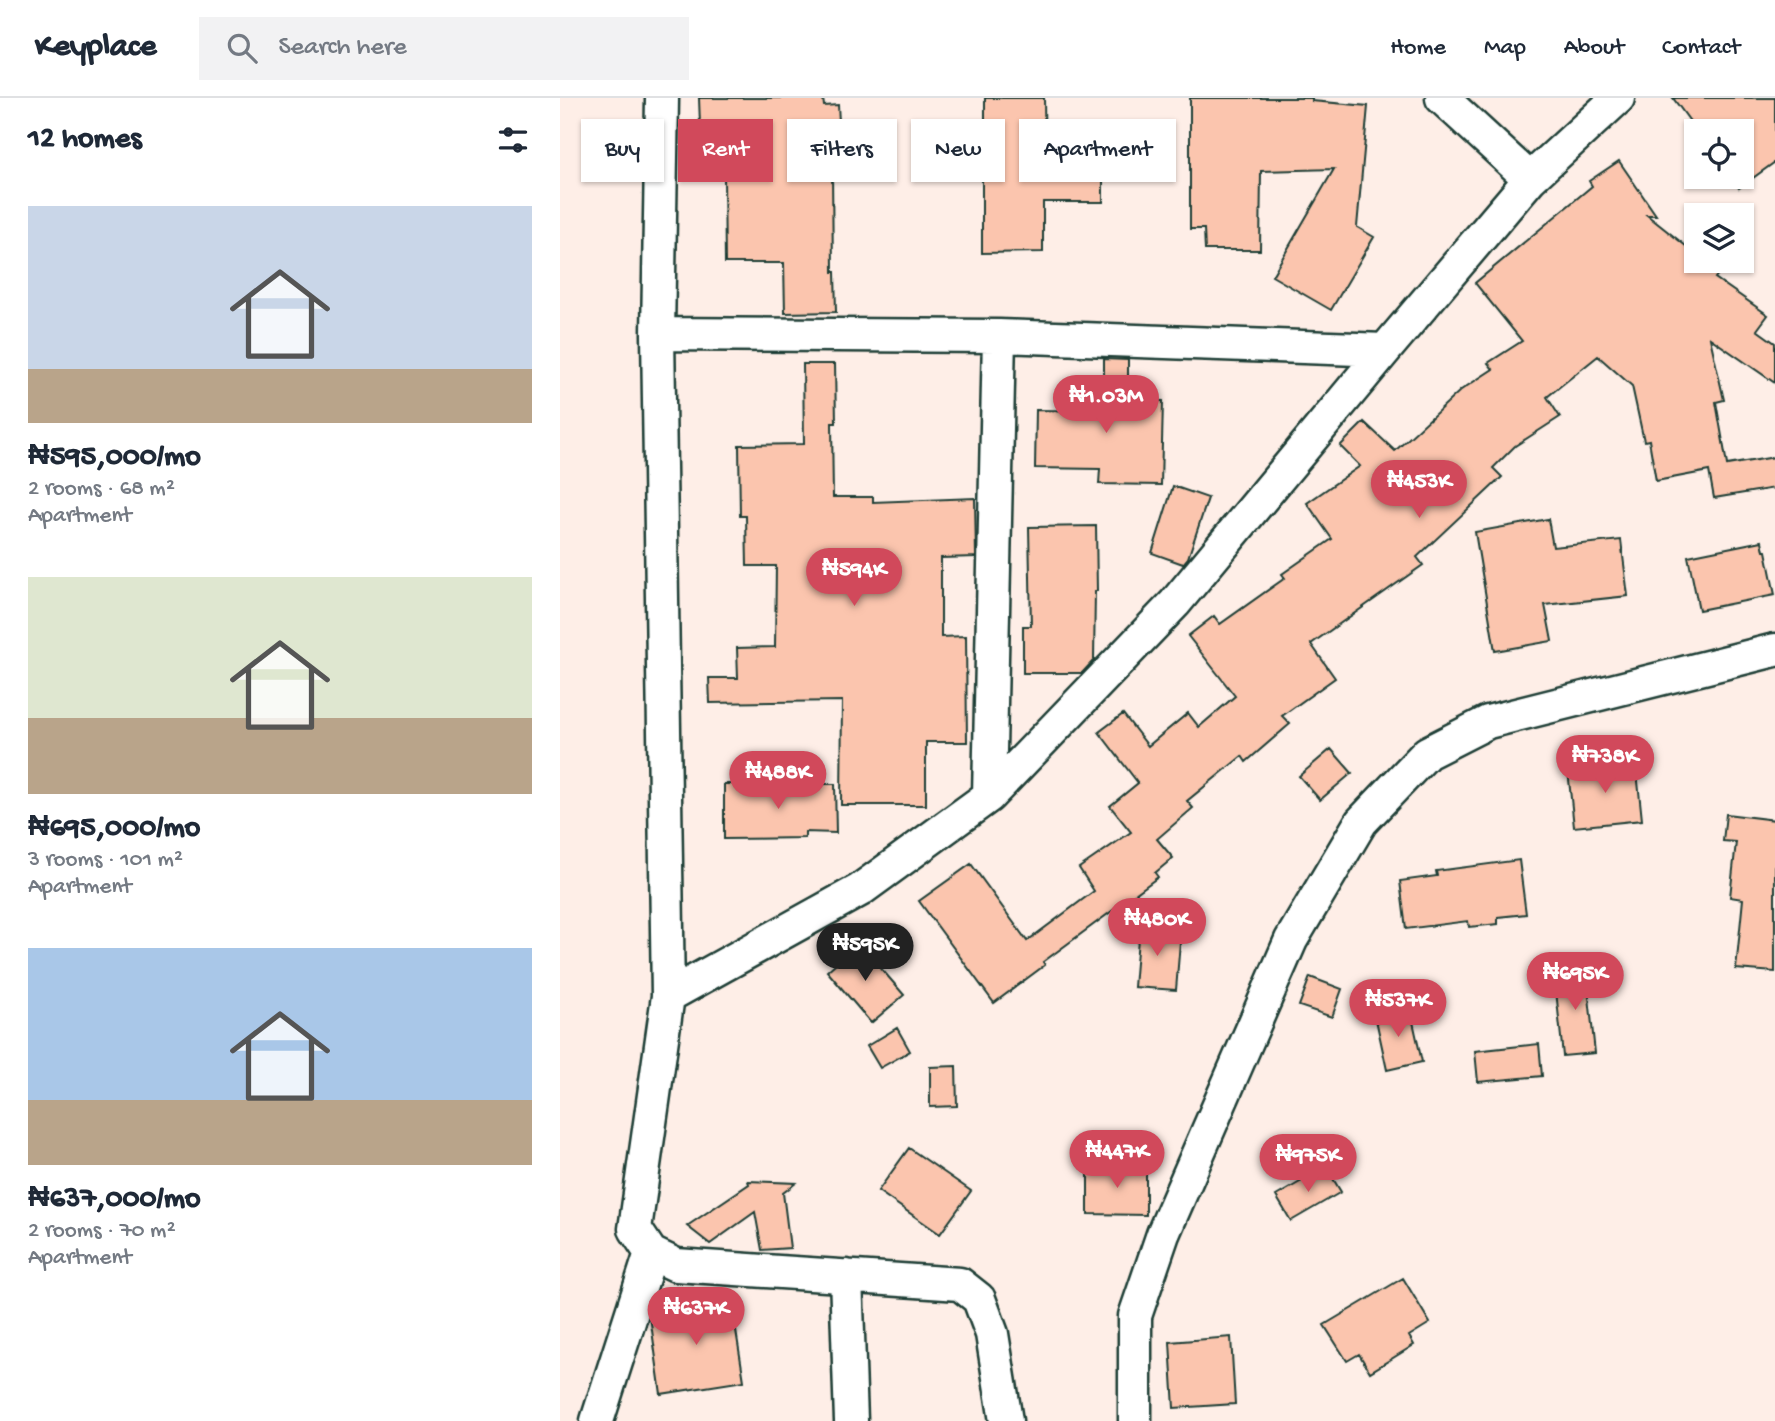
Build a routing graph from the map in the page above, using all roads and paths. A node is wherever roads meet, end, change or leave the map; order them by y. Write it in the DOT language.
graph roads {
  1 [pos="662,98"];
  2 [pos="1442,98"];
  3 [pos="1618,98"];
  4 [pos="1530,179"];
  5 [pos="658,334"];
  6 [pos="999,336"];
  7 [pos="1385,349"];
  8 [pos="1775,650"];
  9 [pos="989,796"];
  10 [pos="667,996"];
  11 [pos="651,1253"];
  12 [pos="846,1276"];
  13 [pos="597,1421"];
  14 [pos="851,1421"];
  15 [pos="1006,1421"];
  16 [pos="1135,1421"];
  1 -- 5 [label="street"];
  2 -- 4 [label="street"];
  3 -- 4 [label="street"];
  4 -- 7 [label="street"];
  5 -- 6 [label="street"];
  5 -- 10 [label="street"];
  6 -- 7 [label="street"];
  6 -- 9 [label="street"];
  7 -- 9 [label="street"];
  8 -- 16 [label="street"];
  9 -- 10 [label="street"];
  10 -- 11 [label="street"];
  11 -- 12 [label="street"];
  11 -- 13 [label="street"];
  12 -- 14 [label="street"];
  12 -- 15 [label="street"];
}
